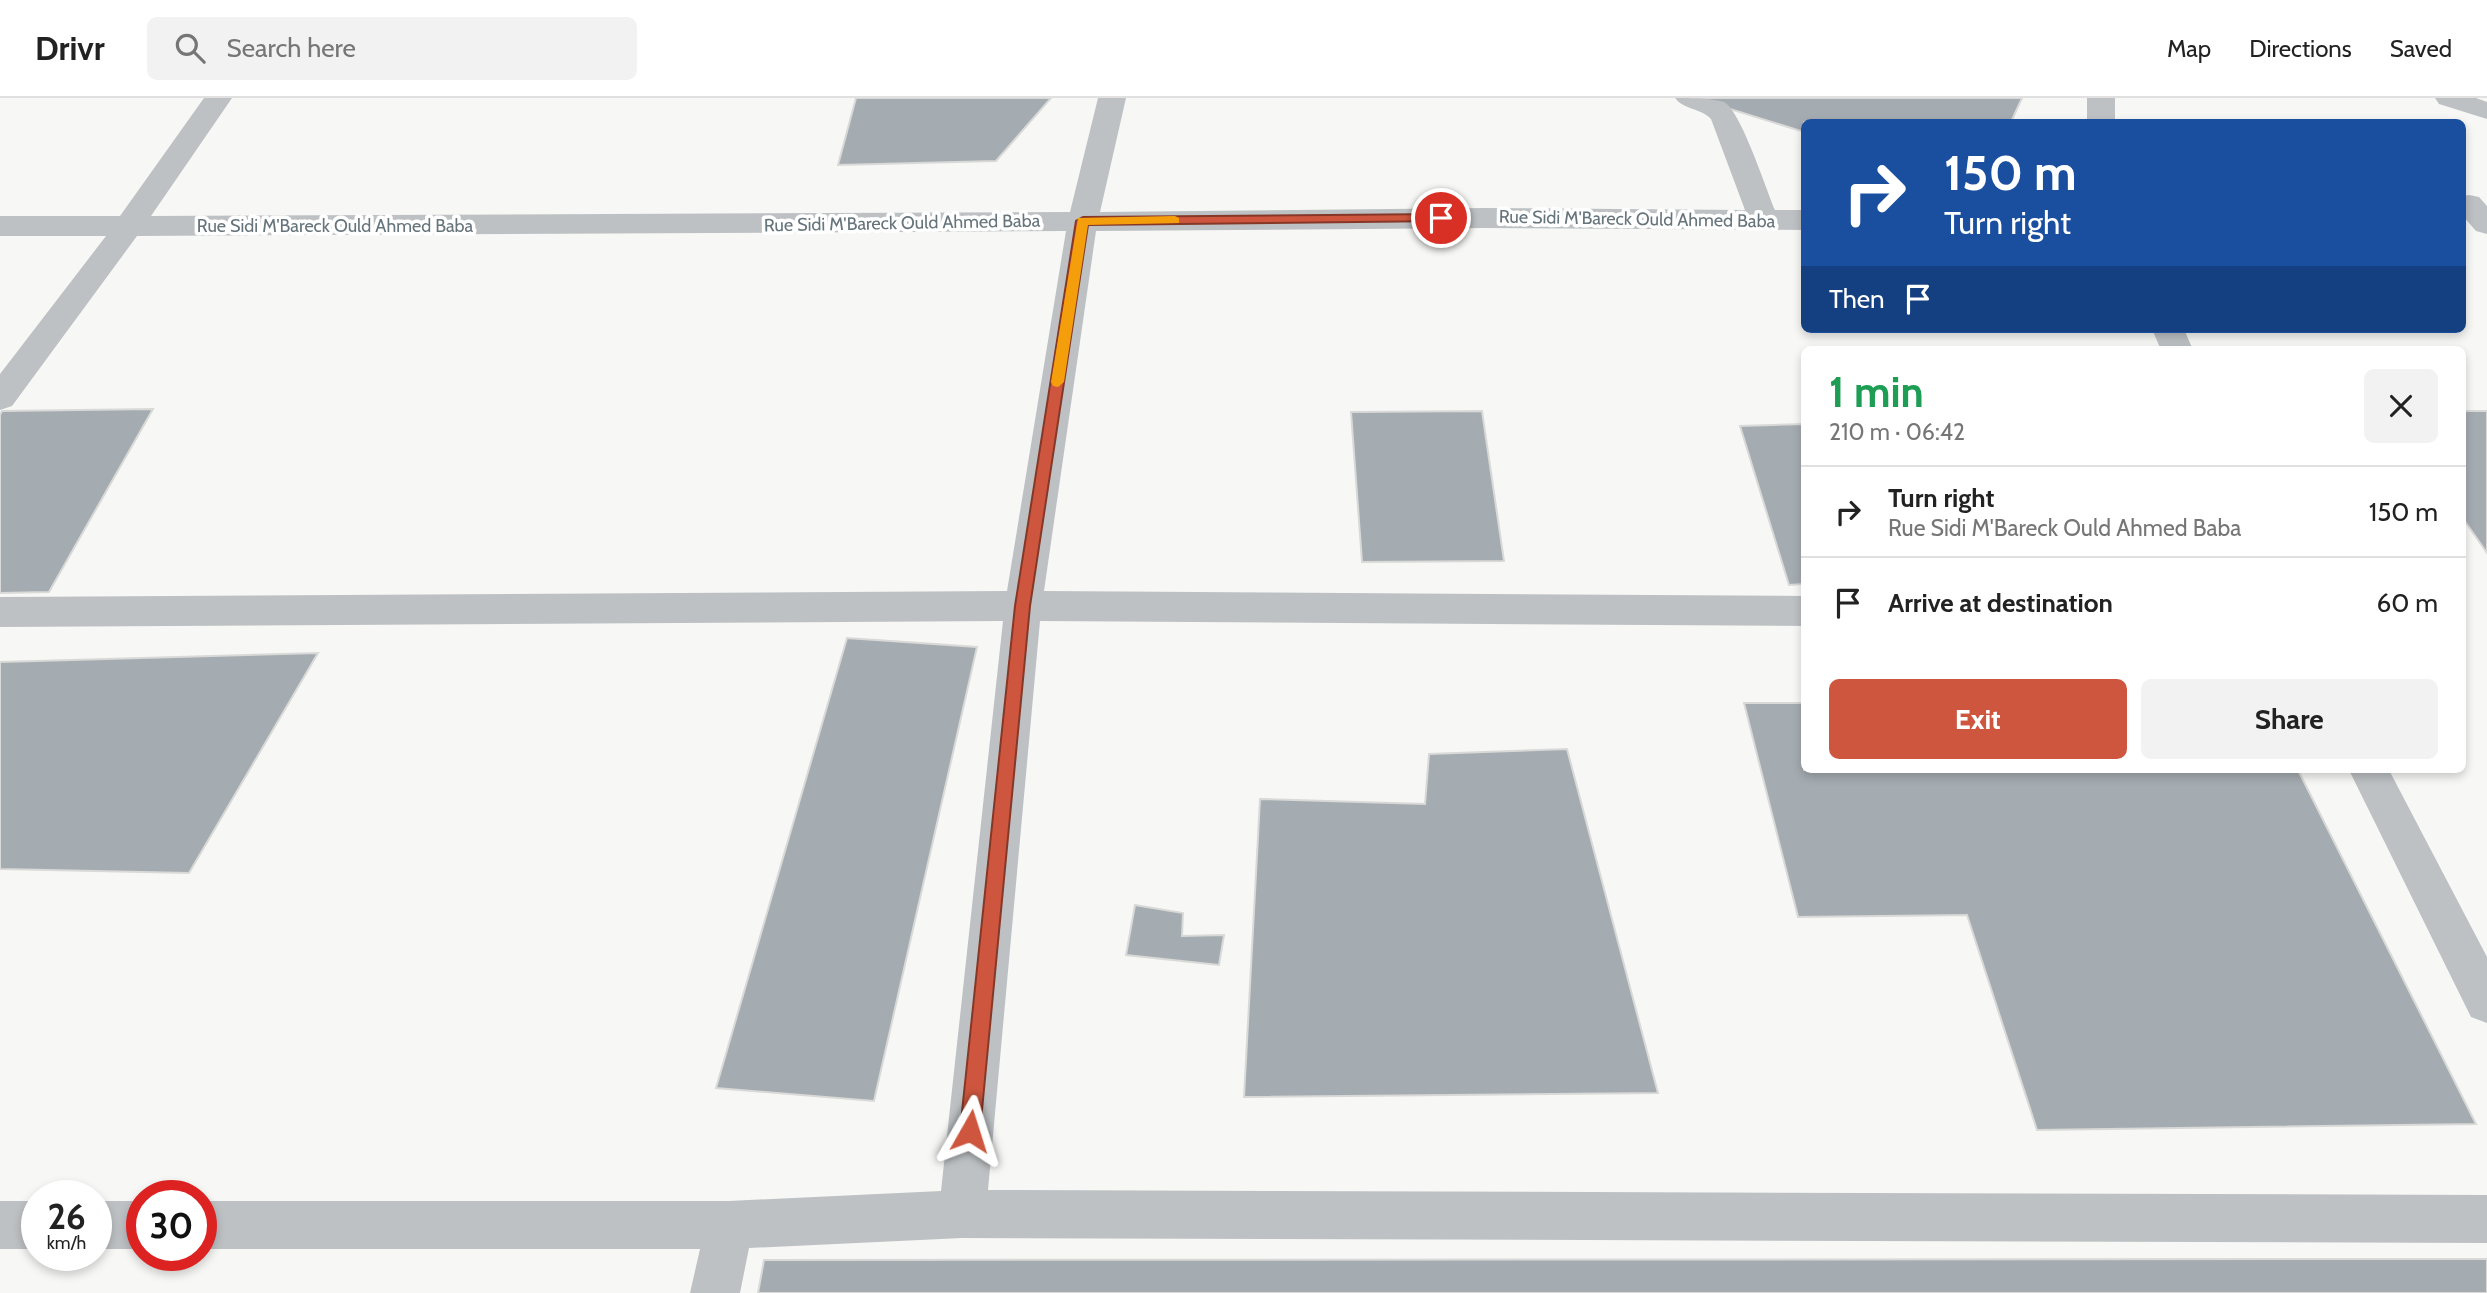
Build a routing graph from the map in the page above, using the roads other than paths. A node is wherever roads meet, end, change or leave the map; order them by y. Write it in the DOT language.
graph roads {
  1 [pos="218,98"];
  2 [pos="1112,98"];
  3 [pos="1689,98"];
  4 [pos="2101,98"];
  5 [pos="2449,98"];
  6 [pos="2487,111"];
  7 [pos="2101,119"];
  8 [pos="1764,220"];
  9 [pos="1801,220"];
  10 [pos="1083,221"];
  11 [pos="0,226"];
  12 [pos="129,226"];
  13 [pos="0,398"];
  14 [pos="1023,606"];
  15 [pos="1801,611"];
  16 [pos="0,612"];
  17 [pos="2371,773"];
  18 [pos="2487,1002"];
  19 [pos="962,1214"];
  20 [pos="2487,1219"];
  21 [pos="0,1225"];
  22 [pos="21,1225"];
  23 [pos="217,1225"];
  24 [pos="729,1225"];
  25 [pos="715,1293"];
  1 -- 12 [label="street"];
  2 -- 10 [label="street"];
  3 -- 8 [label="street"];
  4 -- 7 [label="street"];
  5 -- 6 [label="street"];
  8 -- 9 [label="street, Rue Sidi M'Bareck Ould Ahmed Baba"];
  8 -- 10 [label="street, Rue Sidi M'Bareck Ould Ahmed Baba"];
  10 -- 12 [label="street, Rue Sidi M'Bareck Ould Ahmed Baba"];
  10 -- 14 [label="street"];
  11 -- 12 [label="street, Rue Sidi M'Bareck Ould Ahmed Baba"];
  12 -- 13 [label="street"];
  14 -- 15 [label="street"];
  14 -- 16 [label="street"];
  14 -- 19 [label="street"];
  17 -- 18 [label="street"];
  19 -- 20 [label="street"];
  19 -- 24 [label="street"];
  21 -- 22 [label="street"];
  23 -- 24 [label="street"];
  24 -- 25 [label="street"];
}
